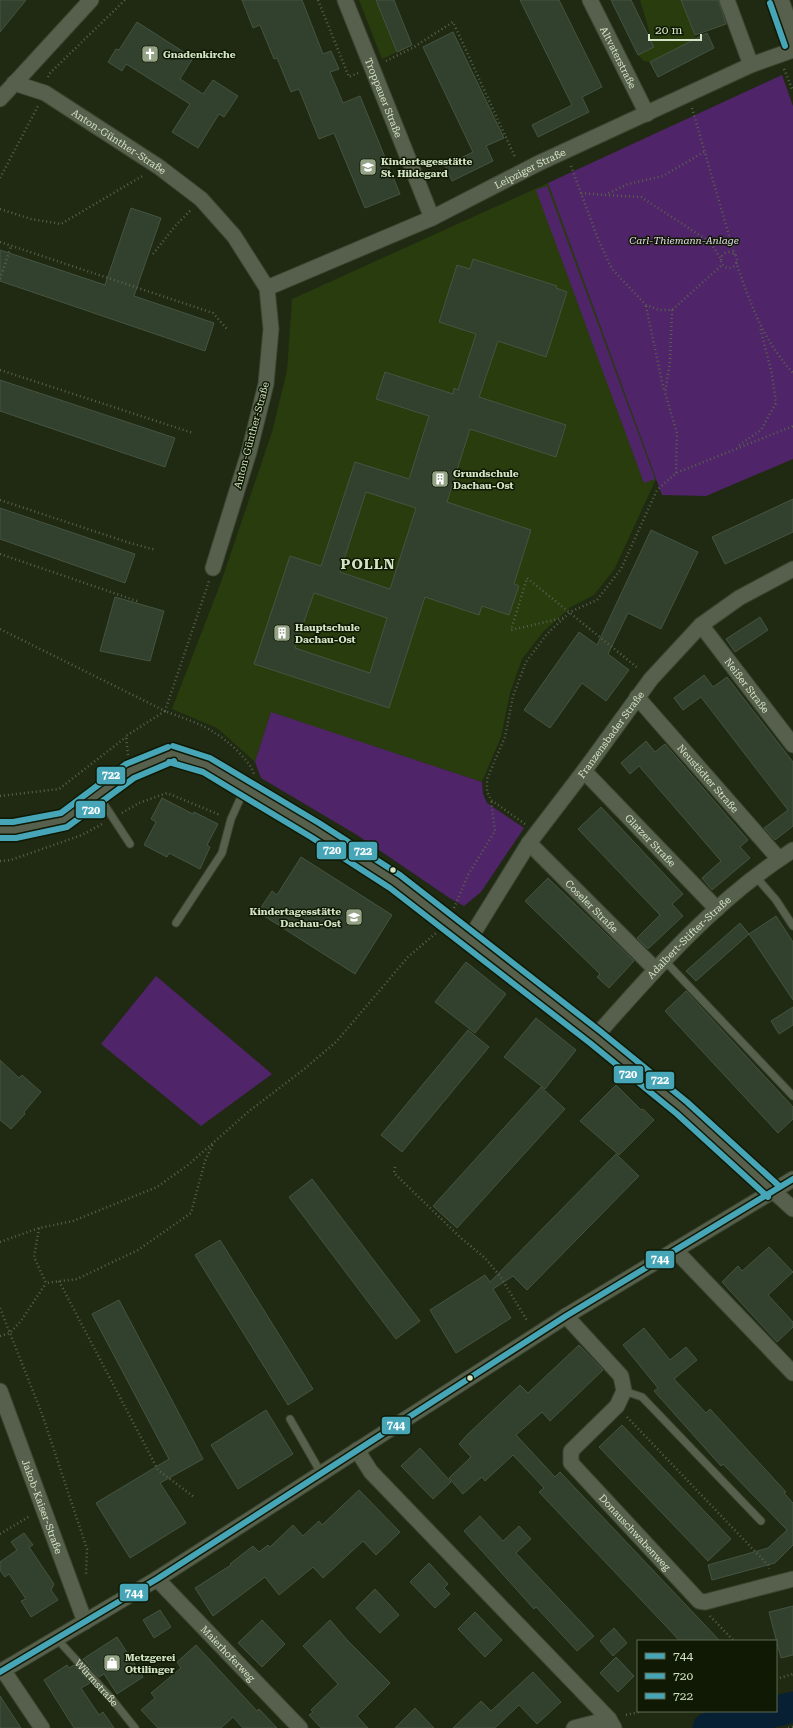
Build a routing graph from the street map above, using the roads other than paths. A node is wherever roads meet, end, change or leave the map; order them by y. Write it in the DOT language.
graph roads {
  1 [pos="90,0"];
  2 [pos="345,0"];
  3 [pos="590,0"];
  4 [pos="727,0"];
  5 [pos="784,4"];
  6 [pos="793,43"];
  7 [pos="793,50"];
  8 [pos="751,65"];
  9 [pos="5,92"];
  10 [pos="647,114"];
  11 [pos="432,218"];
  12 [pos="268,288"];
  13 [pos="213,568"];
  14 [pos="792,572"];
  15 [pos="701,625"];
  16 [pos="637,697"];
  17 [pos="793,745"];
  18 [pos="584,771"];
  19 [pos="246,788"];
  20 [pos="98,795"];
  21 [pos="0,830"];
  22 [pos="533,838"];
  23 [pos="130,844"];
  24 [pos="793,850"];
  25 [pos="779,859"];
  26 [pos="756,877"];
  27 [pos="717,909"];
  28 [pos="176,923"];
  29 [pos="793,926"];
  30 [pos="469,940"];
  31 [pos="660,964"];
  32 [pos="595,1037"];
  33 [pos="793,1096"];
  34 [pos="793,1179"];
  35 [pos="773,1191"];
  36 [pos="793,1209"];
  37 [pos="675,1250"];
  38 [pos="566,1316"];
  39 [pos="793,1373"];
  40 [pos="0,1391"];
  41 [pos="624,1391"];
  42 [pos="290,1419"];
  43 [pos="357,1450"];
  44 [pos="321,1473"];
  45 [pos="761,1521"];
  46 [pos="157,1579"];
  47 [pos="793,1579"];
  48 [pos="85,1622"];
  49 [pos="57,1639"];
  50 [pos="1,1671"];
  51 [pos="612,1723"];
  52 [pos="42,1728"];
  53 [pos="135,1728"];
  54 [pos="300,1728"];
  55 [pos="574,1728"];
  1 -- 9 [label="street"];
  2 -- 11 [label="street, Troppauer Straße"];
  3 -- 10 [label="street, Altvaterstraße"];
  4 -- 8 [label="street"];
  5 -- 6 [label="street"];
  7 -- 8 [label="street, Leipziger Straße"];
  8 -- 10 [label="street, Leipziger Straße"];
  9 -- 12 [label="street, Anton-Günther-Straße"];
  10 -- 11 [label="street, Leipziger Straße"];
  11 -- 12 [label="street, Leipziger Straße"];
  12 -- 13 [label="street, Anton-Günther-Straße"];
  14 -- 15 [label="street, Franzensbader Straße"];
  15 -- 16 [label="street, Franzensbader Straße"];
  15 -- 17 [label="street, Neißer Straße"];
  16 -- 18 [label="street, Franzensbader Straße"];
  16 -- 25 [label="street, Neustädter Straße"];
  18 -- 22 [label="street, Franzensbader Straße"];
  18 -- 27 [label="street, Glatzer Straße"];
  19 -- 20 [label="street"];
  19 -- 28 [label="lane"];
  19 -- 30 [label="street"];
  20 -- 21 [label="street"];
  20 -- 23 [label="lane"];
  22 -- 30 [label="street, Franzensbader Straße"];
  22 -- 31 [label="street, Coseler Straße"];
  24 -- 25 [label="street, Adalbert-Stifter-Straße"];
  25 -- 26 [label="street, Adalbert-Stifter-Straße"];
  26 -- 27 [label="street, Adalbert-Stifter-Straße"];
  26 -- 29 [label="lane"];
  27 -- 31 [label="street, Adalbert-Stifter-Straße"];
  30 -- 32 [label="street"];
  31 -- 32 [label="street, Adalbert-Stifter-Straße"];
  31 -- 33 [label="lane"];
  32 -- 35 [label="street"];
  34 -- 35 [label="street"];
  35 -- 36 [label="street"];
  35 -- 37 [label="street"];
  37 -- 38 [label="street"];
  37 -- 39 [label="street"];
  38 -- 41 [label="street"];
  38 -- 43 [label="street"];
  40 -- 48 [label="street, Jakob-Kaiser-Straße"];
  41 -- 45 [label="lane"];
  41 -- 47 [label="street, Donauschwabenweg"];
  42 -- 44 [label="lane"];
  43 -- 44 [label="street"];
  43 -- 51 [label="street"];
  44 -- 46 [label="street"];
  46 -- 48 [label="street"];
  46 -- 54 [label="street, Maierhoferweg"];
  48 -- 49 [label="street"];
  49 -- 50 [label="street"];
  49 -- 53 [label="lane, Würmstraße"];
  50 -- 52 [label="street"];
  51 -- 55 [label="street"];
}
